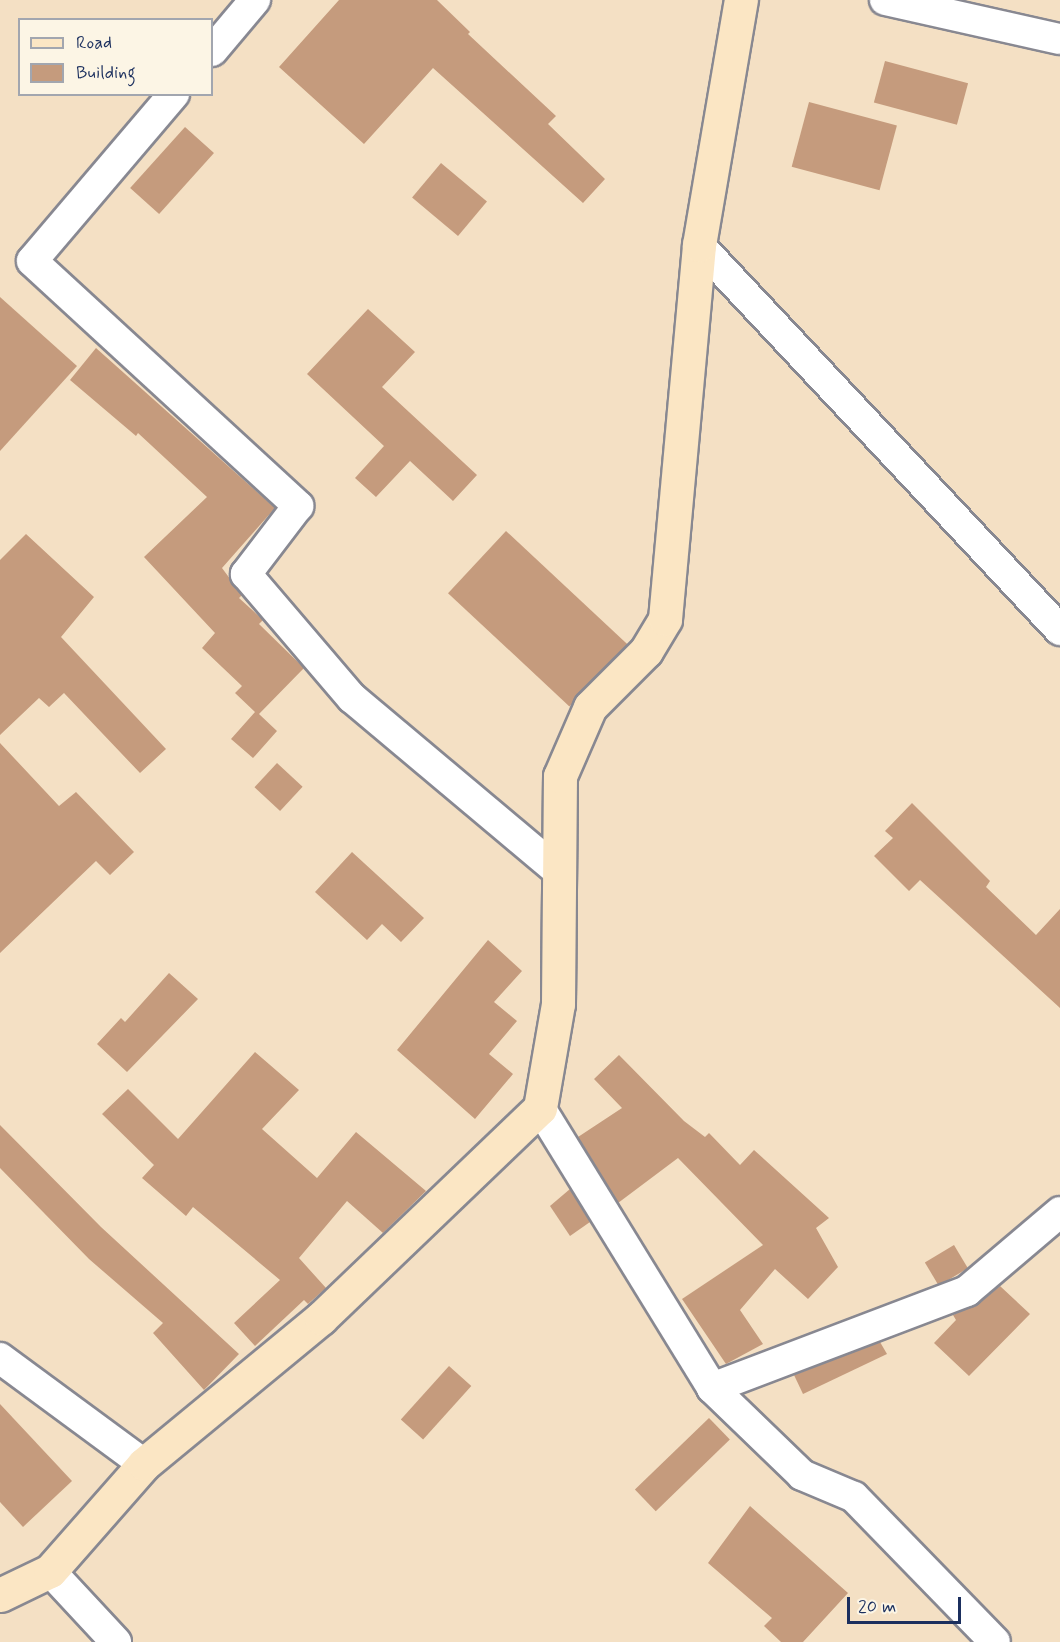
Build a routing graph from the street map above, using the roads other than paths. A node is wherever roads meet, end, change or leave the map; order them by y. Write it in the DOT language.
graph roads {
  1 [pos="255,0"];
  2 [pos="741,0"];
  3 [pos="885,0"];
  4 [pos="1060,39"];
  5 [pos="213,50"];
  6 [pos="172,96"];
  7 [pos="699,245"];
  8 [pos="1060,630"];
  9 [pos="559,872"];
  10 [pos="540,1108"];
  11 [pos="1060,1212"];
  12 [pos="0,1358"];
  13 [pos="712,1388"];
  14 [pos="144,1464"];
  15 [pos="50,1571"];
  16 [pos="0,1595"];
  17 [pos="116,1642"];
  18 [pos="995,1642"];
  1 -- 5 [label="street"];
  2 -- 7 [label="street"];
  3 -- 4 [label="street"];
  6 -- 9 [label="street"];
  7 -- 8 [label="street"];
  7 -- 9 [label="street"];
  9 -- 10 [label="street"];
  10 -- 13 [label="street"];
  10 -- 14 [label="street"];
  11 -- 13 [label="street"];
  12 -- 14 [label="street"];
  13 -- 18 [label="street"];
  14 -- 15 [label="street"];
  15 -- 16 [label="street"];
  15 -- 17 [label="street"];
}
